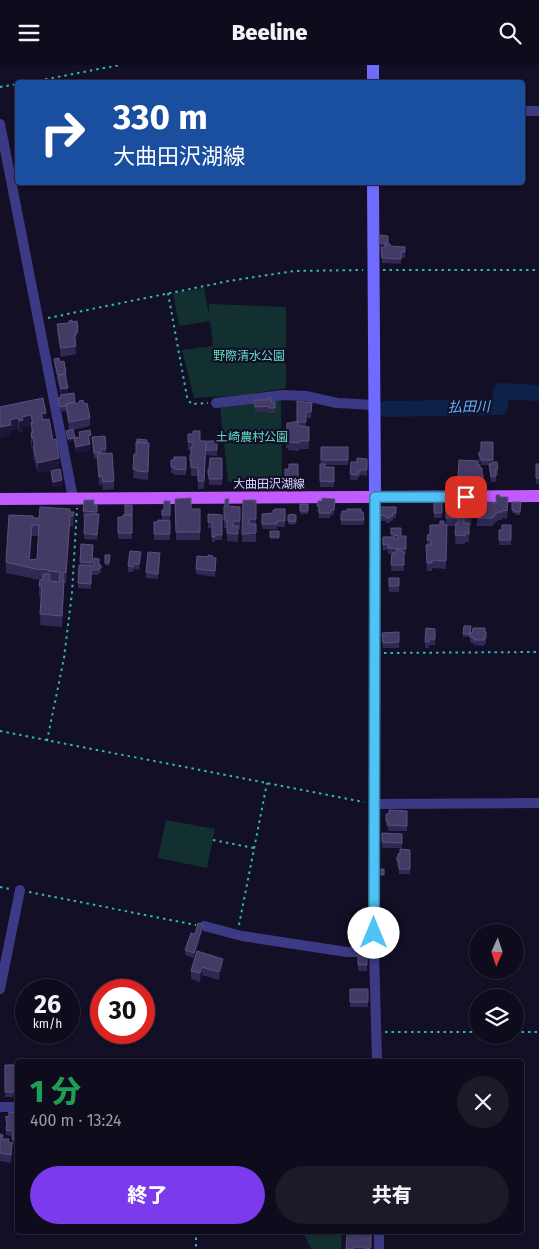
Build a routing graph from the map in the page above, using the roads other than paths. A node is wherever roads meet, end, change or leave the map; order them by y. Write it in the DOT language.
graph roads {
  1 [pos="373,65"];
  2 [pos="373,80"];
  3 [pos="525,111"];
  4 [pos="539,111"];
  5 [pos="0,124"];
  6 [pos="373,185"];
  7 [pos="216,403"];
  8 [pos="375,405"];
  9 [pos="539,496"];
  10 [pos="375,497"];
  11 [pos="75,498"];
  12 [pos="0,499"];
  13 [pos="539,803"];
  14 [pos="374,804"];
  15 [pos="20,891"];
  16 [pos="204,926"];
  17 [pos="374,951"];
  18 [pos="0,989"];
  19 [pos="377,1059"];
  20 [pos="0,1107"];
  21 [pos="15,1107"];
  22 [pos="379,1234"];
  23 [pos="379,1249"];
  1 -- 2 [label="street"];
  3 -- 4 [label="street"];
  5 -- 11 [label="street"];
  6 -- 8 [label="street"];
  7 -- 8 [label="street"];
  8 -- 10 [label="street"];
  9 -- 10 [label="main road, 大曲田沢湖線"];
  10 -- 11 [label="main road, 大曲田沢湖線"];
  10 -- 14 [label="street"];
  11 -- 12 [label="main road, 大曲田沢湖線"];
  13 -- 14 [label="street"];
  14 -- 17 [label="street"];
  15 -- 18 [label="street"];
  16 -- 17 [label="street"];
  17 -- 19 [label="street"];
  20 -- 21 [label="street"];
  22 -- 23 [label="street"];
}
